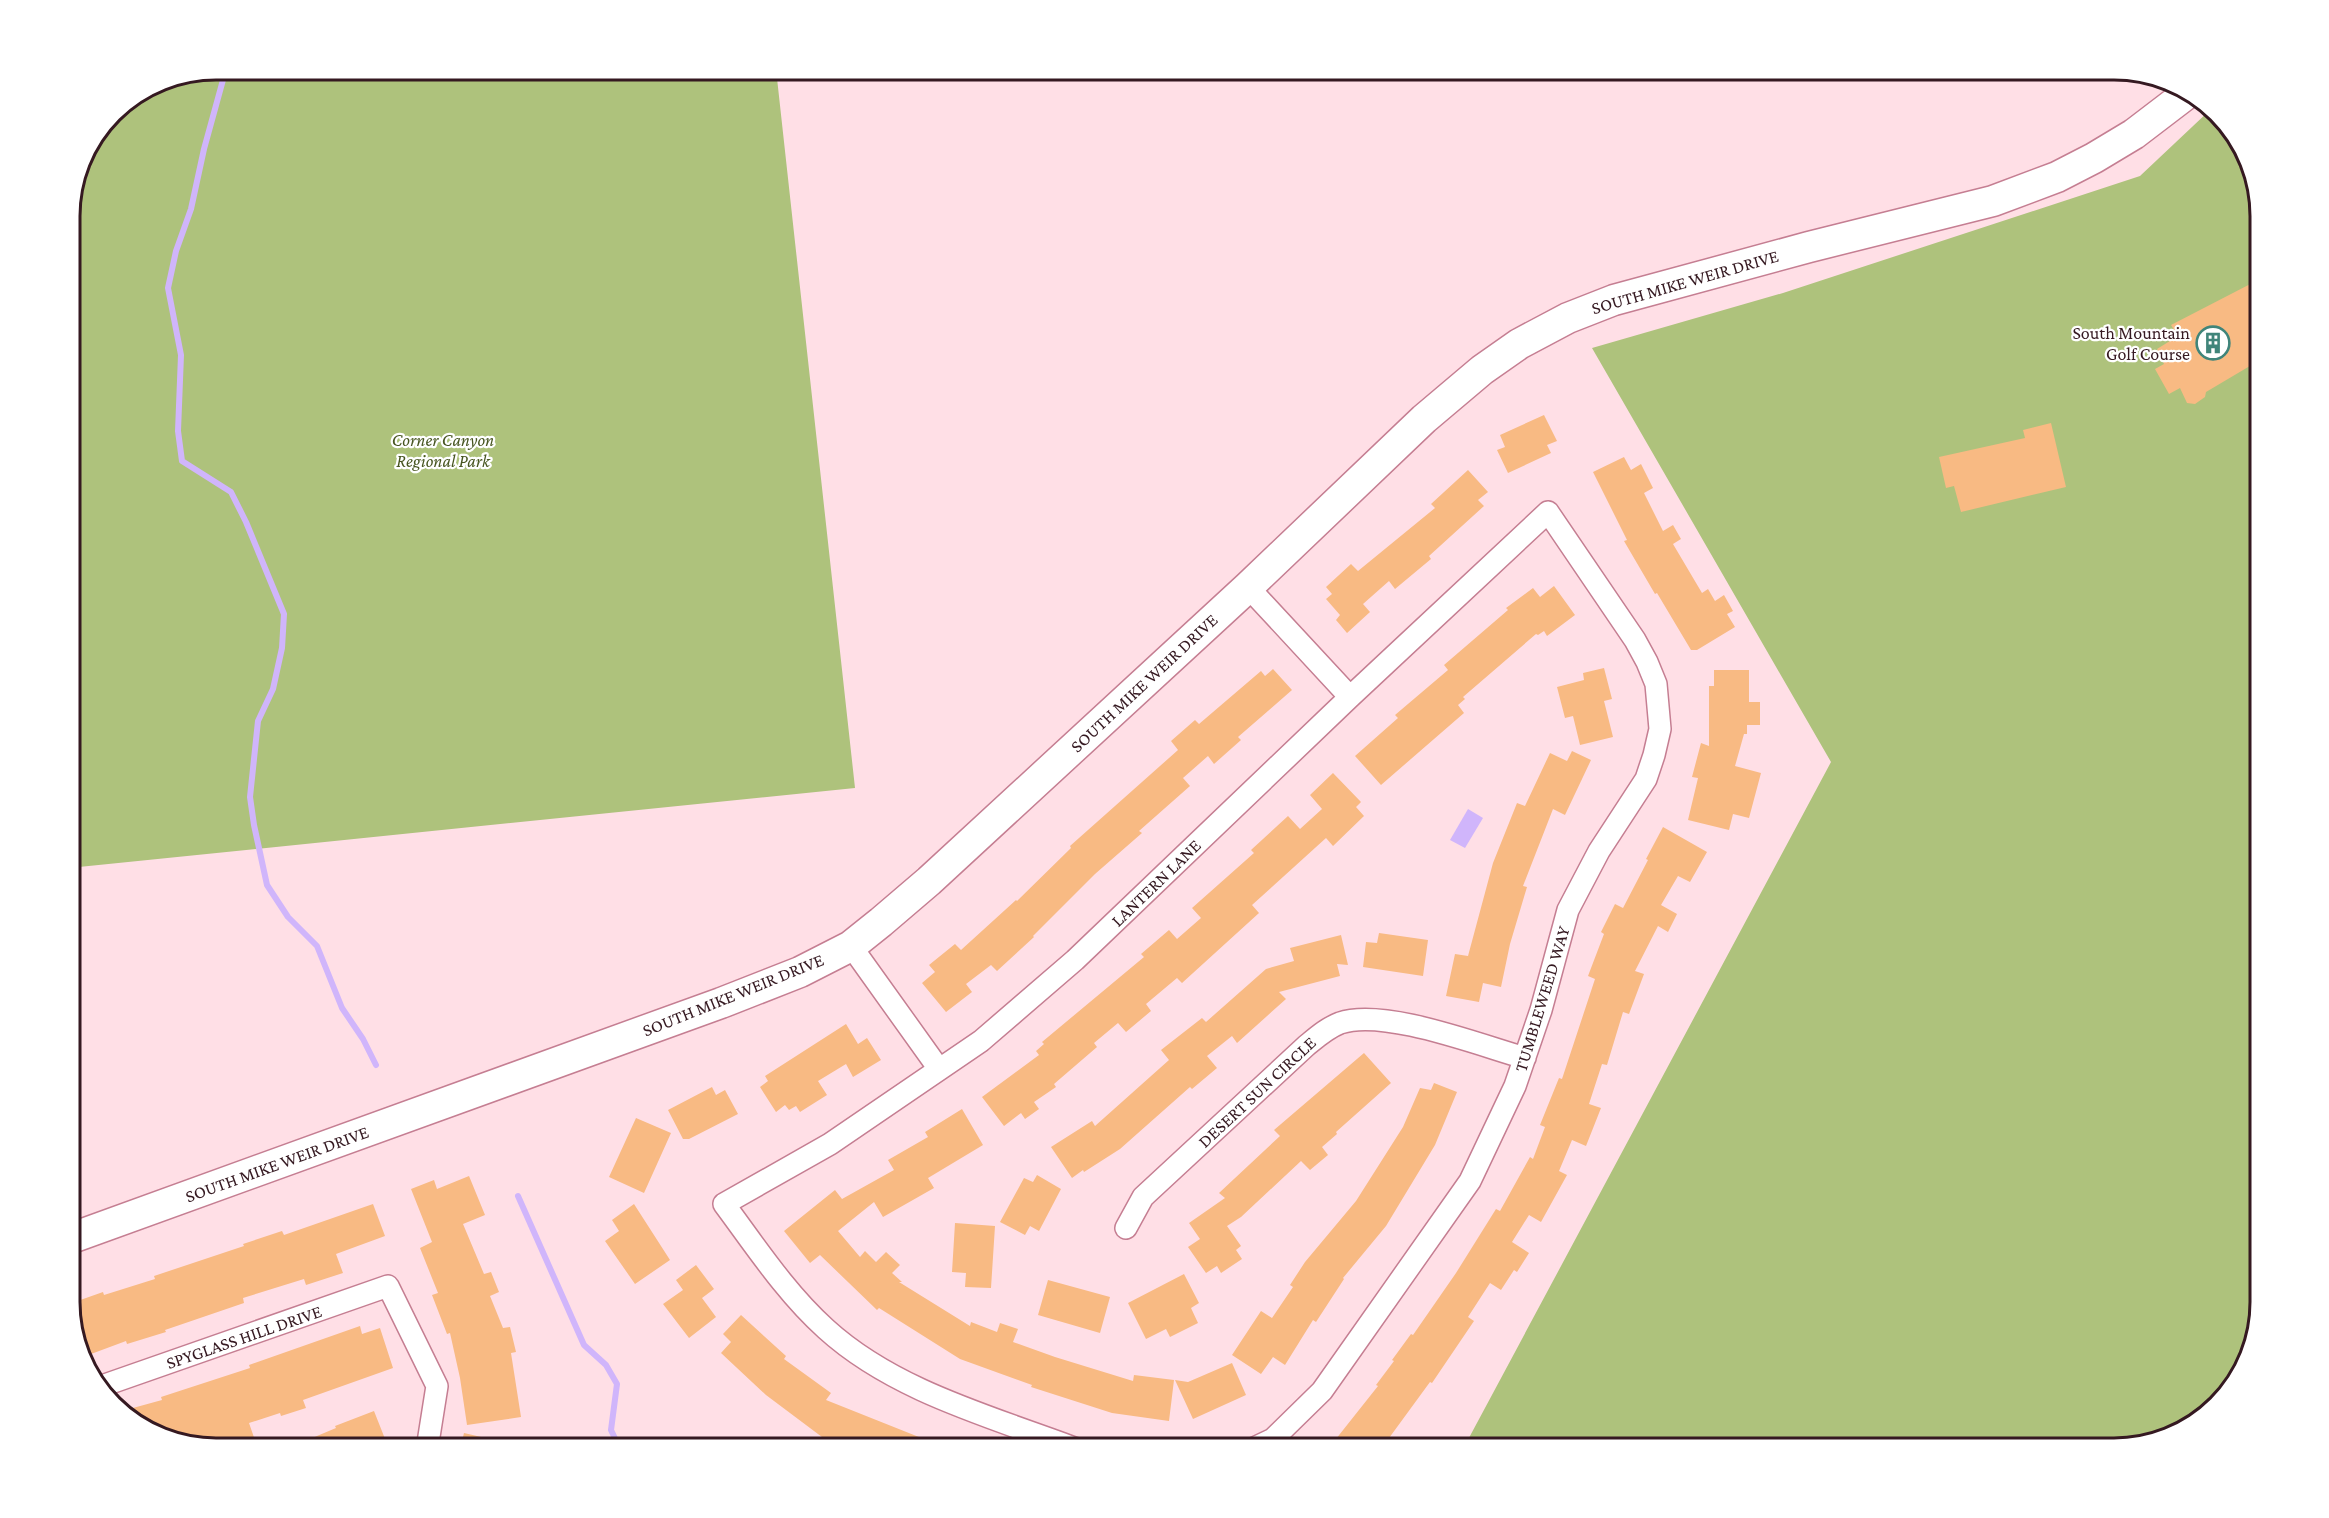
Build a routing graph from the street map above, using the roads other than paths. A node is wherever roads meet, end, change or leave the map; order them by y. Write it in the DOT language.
graph roads {
  1 [pos="2181,98"];
  2 [pos="1548,512"];
  3 [pos="1248,587"];
  4 [pos="1350,697"];
  5 [pos="850,946"];
  6 [pos="1525,1058"];
  7 [pos="939,1069"];
  8 [pos="1126,1228"];
  9 [pos="80,1235"];
  10 [pos="107,1384"];
  11 [pos="429,1438"];
  12 [pos="1048,1438"];
  13 [pos="1273,1438"];
  1 -- 3 [label="street, SOUTH MIKE WEIR DRIVE"];
  2 -- 4 [label="street, LANTERN LANE"];
  2 -- 6 [label="street, TUMBLEWEED WAY"];
  3 -- 4 [label="street"];
  3 -- 5 [label="street, SOUTH MIKE WEIR DRIVE"];
  4 -- 7 [label="street, LANTERN LANE"];
  5 -- 7 [label="street"];
  5 -- 9 [label="street, SOUTH MIKE WEIR DRIVE"];
  6 -- 8 [label="street, DESERT SUN CIRCLE"];
  6 -- 13 [label="street, TUMBLEWEED WAY"];
  7 -- 12 [label="street, LANTERN LANE"];
  10 -- 11 [label="street, SPYGLASS HILL DRIVE"];
}
